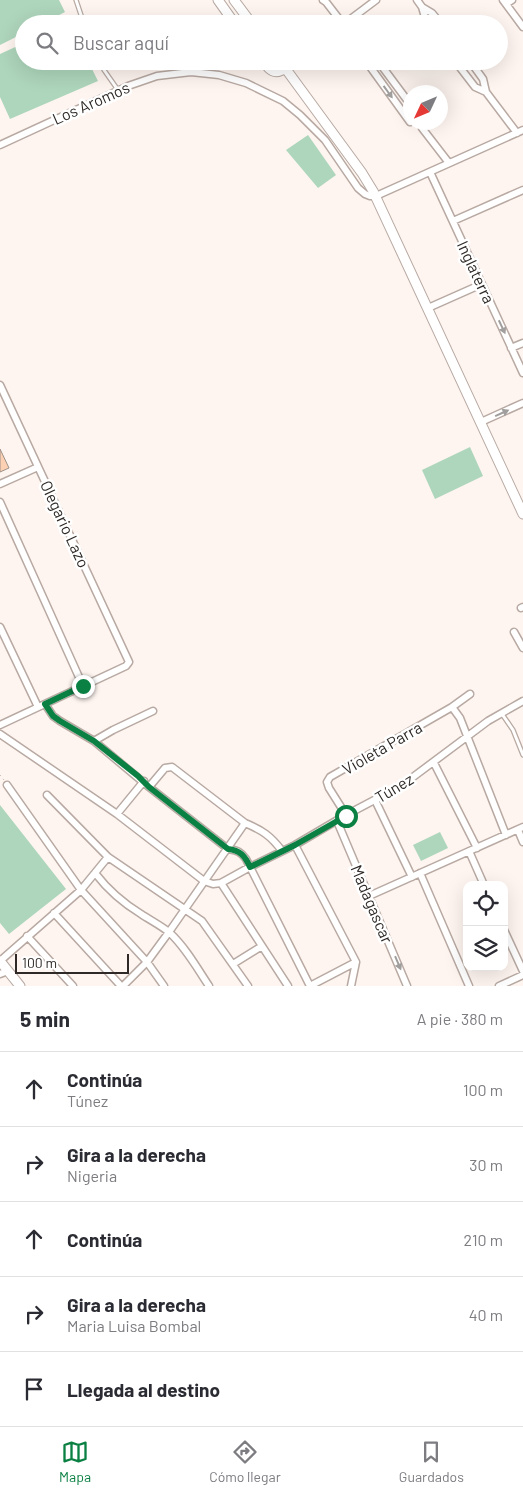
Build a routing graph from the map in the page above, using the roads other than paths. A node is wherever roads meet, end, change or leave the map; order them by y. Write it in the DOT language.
graph roads {
  1 [pos="76,0"];
  2 [pos="218,0"];
  3 [pos="234,0"];
  4 [pos="376,0"];
  5 [pos="417,0"];
  6 [pos="512,0"];
  7 [pos="325,1"];
  8 [pos="504,2"];
  9 [pos="422,7"];
  10 [pos="81,15"];
  11 [pos="229,15"];
  12 [pos="245,15"];
  13 [pos="336,15"];
  14 [pos="355,15"];
  15 [pos="424,15"];
  16 [pos="434,15"];
  17 [pos="523,27"];
  18 [pos="104,70"];
  19 [pos="286,70"];
  20 [pos="372,70"];
  21 [pos="385,70"];
  22 [pos="462,70"];
  23 [pos="476,70"];
  24 [pos="118,90"];
  25 [pos="486,92"];
  26 [pos="403,95"];
  27 [pos="403,111"];
  28 [pos="426,130"];
  29 [pos="520,131"];
  30 [pos="0,144"];
  31 [pos="449,163"];
  32 [pos="430,172"];
  33 [pos="523,190"];
  34 [pos="376,196"];
  35 [pos="453,221"];
  36 [pos="482,284"];
  37 [pos="428,308"];
  38 [pos="523,343"];
  39 [pos="511,348"];
  40 [pos="523,373"];
  41 [pos="0,385"];
  42 [pos="523,403"];
  43 [pos="480,422"];
  44 [pos="38,467"];
  45 [pos="0,484"];
  46 [pos="0,502"];
  47 [pos="523,514"];
  48 [pos="0,626"];
  49 [pos="514,632"];
  50 [pos="523,648"];
  51 [pos="83,686"];
  52 [pos="470,694"];
  53 [pos="523,701"];
  54 [pos="45,704"];
  55 [pos="38,707"];
  56 [pos="452,707"];
  57 [pos="153,711"];
  58 [pos="502,713"];
  59 [pos="0,725"];
  60 [pos="0,734"];
  61 [pos="467,738"];
  62 [pos="94,741"];
  63 [pos="523,755"];
  64 [pos="434,763"];
  65 [pos="144,782"];
  66 [pos="7,785"];
  67 [pos="149,787"];
  68 [pos="47,795"];
  69 [pos="375,800"];
  70 [pos="117,814"];
  71 [pos="346,816"];
  72 [pos="337,821"];
  73 [pos="245,823"];
  74 [pos="520,828"];
  75 [pos="506,835"];
  76 [pos="523,842"];
  77 [pos="295,845"];
  78 [pos="477,848"];
  79 [pos="228,849"];
  80 [pos="282,851"];
  81 [pos="469,852"];
  82 [pos="108,857"];
  83 [pos="250,867"];
  84 [pos="95,873"];
  85 [pos="420,873"];
  86 [pos="412,877"];
  87 [pos="204,881"];
  88 [pos="482,881"];
  89 [pos="221,883"];
  90 [pos="81,890"];
  91 [pos="369,896"];
  92 [pos="186,910"];
  93 [pos="54,913"];
  94 [pos="169,932"];
  95 [pos="27,936"];
  96 [pos="508,939"];
  97 [pos="262,946"];
  98 [pos="355,960"];
  99 [pos="0,961"];
  100 [pos="147,962"];
  101 [pos="233,964"];
  102 [pos="4,972"];
  103 [pos="523,973"];
  104 [pos="20,986"];
  105 [pos="73,986"];
  106 [pos="122,986"];
  107 [pos="164,986"];
  108 [pos="209,986"];
  109 [pos="248,986"];
  110 [pos="288,986"];
  111 [pos="310,986"];
  112 [pos="351,986"];
  113 [pos="408,986"];
  114 [pos="469,986"];
  115 [pos="499,986"];
  1 -- 10 [label="lane"];
  2 -- 11 [label="street"];
  3 -- 12 [label="street"];
  4 -- 14 [label="street"];
  5 -- 9 [label="street"];
  6 -- 8 [label="street"];
  7 -- 13 [label="street"];
  8 -- 17 [label="street"];
  9 -- 15 [label="street"];
  9 -- 16 [label="street"];
  18 -- 24 [label="lane"];
  19 -- 34 [label="street"];
  20 -- 27 [label="street, one-way"];
  21 -- 26 [label="street"];
  22 -- 25 [label="street"];
  23 -- 25 [label="street"];
  24 -- 30 [label="street, Los Aromos"];
  24 -- 34 [label="street, Los Aromos"];
  25 -- 29 [label="street"];
  28 -- 31 [label="street"];
  29 -- 31 [label="street"];
  31 -- 32 [label="street"];
  32 -- 34 [label="street"];
  32 -- 35 [label="street, Inglaterra"];
  33 -- 35 [label="street"];
  34 -- 37 [label="street"];
  35 -- 36 [label="street, Inglaterra"];
  36 -- 37 [label="street"];
  36 -- 39 [label="street, Inglaterra, one-way"];
  37 -- 43 [label="street"];
  38 -- 39 [label="street"];
  39 -- 40 [label="street, Inglaterra"];
  41 -- 44 [label="street, Olegario Lazo"];
  43 -- 42 [label="street, one-way"];
  43 -- 47 [label="street"];
  44 -- 45 [label="street"];
  44 -- 51 [label="street, Olegario Lazo"];
  46 -- 51 [label="street"];
  48 -- 55 [label="street"];
  49 -- 50 [label="street"];
  51 -- 54 [label="street"];
  52 -- 56 [label="street, Violeta Parra"];
  53 -- 58 [label="street, Túnez"];
  54 -- 55 [label="street"];
  54 -- 62 [label="street"];
  55 -- 59 [label="street"];
  56 -- 61 [label="street"];
  56 -- 71 [label="street, Violeta Parra"];
  57 -- 62 [label="street"];
  58 -- 61 [label="street, Túnez"];
  58 -- 63 [label="lane"];
  60 -- 70 [label="street"];
  61 -- 64 [label="street, Túnez"];
  61 -- 75 [label="street"];
  62 -- 65 [label="street"];
  64 -- 69 [label="street, Túnez"];
  64 -- 78 [label="street"];
  65 -- 67 [label="street"];
  65 -- 70 [label="street"];
  66 -- 90 [label="street"];
  67 -- 73 [label="street"];
  67 -- 79 [label="street"];
  68 -- 82 [label="street"];
  69 -- 71 [label="street, Túnez"];
  69 -- 86 [label="street"];
  70 -- 87 [label="street"];
  71 -- 72 [label="street, Túnez"];
  72 -- 77 [label="street, Túnez"];
  72 -- 91 [label="street, Madagascar"];
  73 -- 79 [label="street"];
  73 -- 80 [label="street"];
  74 -- 75 [label="street"];
  74 -- 76 [label="street"];
  75 -- 78 [label="street"];
  77 -- 80 [label="street, Túnez"];
  77 -- 98 [label="street"];
  78 -- 81 [label="street"];
  79 -- 83 [label="street"];
  79 -- 87 [label="street"];
  80 -- 83 [label="street, Túnez"];
  81 -- 85 [label="street"];
  81 -- 88 [label="street"];
  82 -- 84 [label="street"];
  82 -- 92 [label="street"];
  83 -- 89 [label="street, Túnez"];
  83 -- 111 [label="street"];
  84 -- 90 [label="street"];
  84 -- 94 [label="street"];
  85 -- 86 [label="street"];
  85 -- 114 [label="street"];
  86 -- 91 [label="street"];
  87 -- 89 [label="street"];
  87 -- 92 [label="street"];
  89 -- 97 [label="street"];
  90 -- 93 [label="street"];
  90 -- 100 [label="street"];
  91 -- 113 [label="street, Madagascar, one-way"];
  92 -- 94 [label="street"];
  92 -- 101 [label="street"];
  93 -- 95 [label="street"];
  93 -- 106 [label="street"];
  94 -- 100 [label="street"];
  94 -- 108 [label="street"];
  95 -- 99 [label="street"];
  95 -- 105 [label="street"];
  96 -- 103 [label="street"];
  97 -- 101 [label="street"];
  97 -- 110 [label="street"];
  98 -- 111 [label="street"];
  98 -- 112 [label="street"];
  99 -- 102 [label="street"];
  100 -- 106 [label="street"];
  100 -- 107 [label="street"];
  101 -- 109 [label="street"];
  102 -- 104 [label="street"];
  103 -- 115 [label="street"];
}
